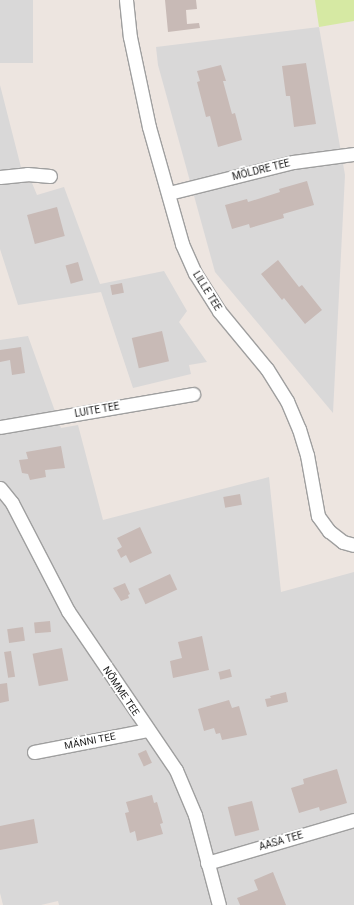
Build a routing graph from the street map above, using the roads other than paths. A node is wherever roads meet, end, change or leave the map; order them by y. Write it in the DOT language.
graph roads {
  1 [pos="126,0"];
  2 [pos="354,154"];
  3 [pos="50,176"];
  4 [pos="0,178"];
  5 [pos="169,193"];
  6 [pos="193,394"];
  7 [pos="0,427"];
  8 [pos="0,488"];
  9 [pos="354,545"];
  10 [pos="147,730"];
  11 [pos="34,752"];
  12 [pos="354,820"];
  13 [pos="207,863"];
  14 [pos="219,905"];
  1 -- 5 [label="street, LILLE TEE"];
  2 -- 5 [label="street, MÖLDRE TEE"];
  3 -- 4 [label="street"];
  5 -- 9 [label="street, LILLE TEE"];
  6 -- 7 [label="street, LUITE TEE"];
  8 -- 10 [label="street, NÕMME TEE"];
  10 -- 11 [label="street, MÄNNI TEE"];
  10 -- 13 [label="street, NÕMME TEE"];
  12 -- 13 [label="street, AASA TEE"];
  13 -- 14 [label="street, NÕMME TEE"];
}
